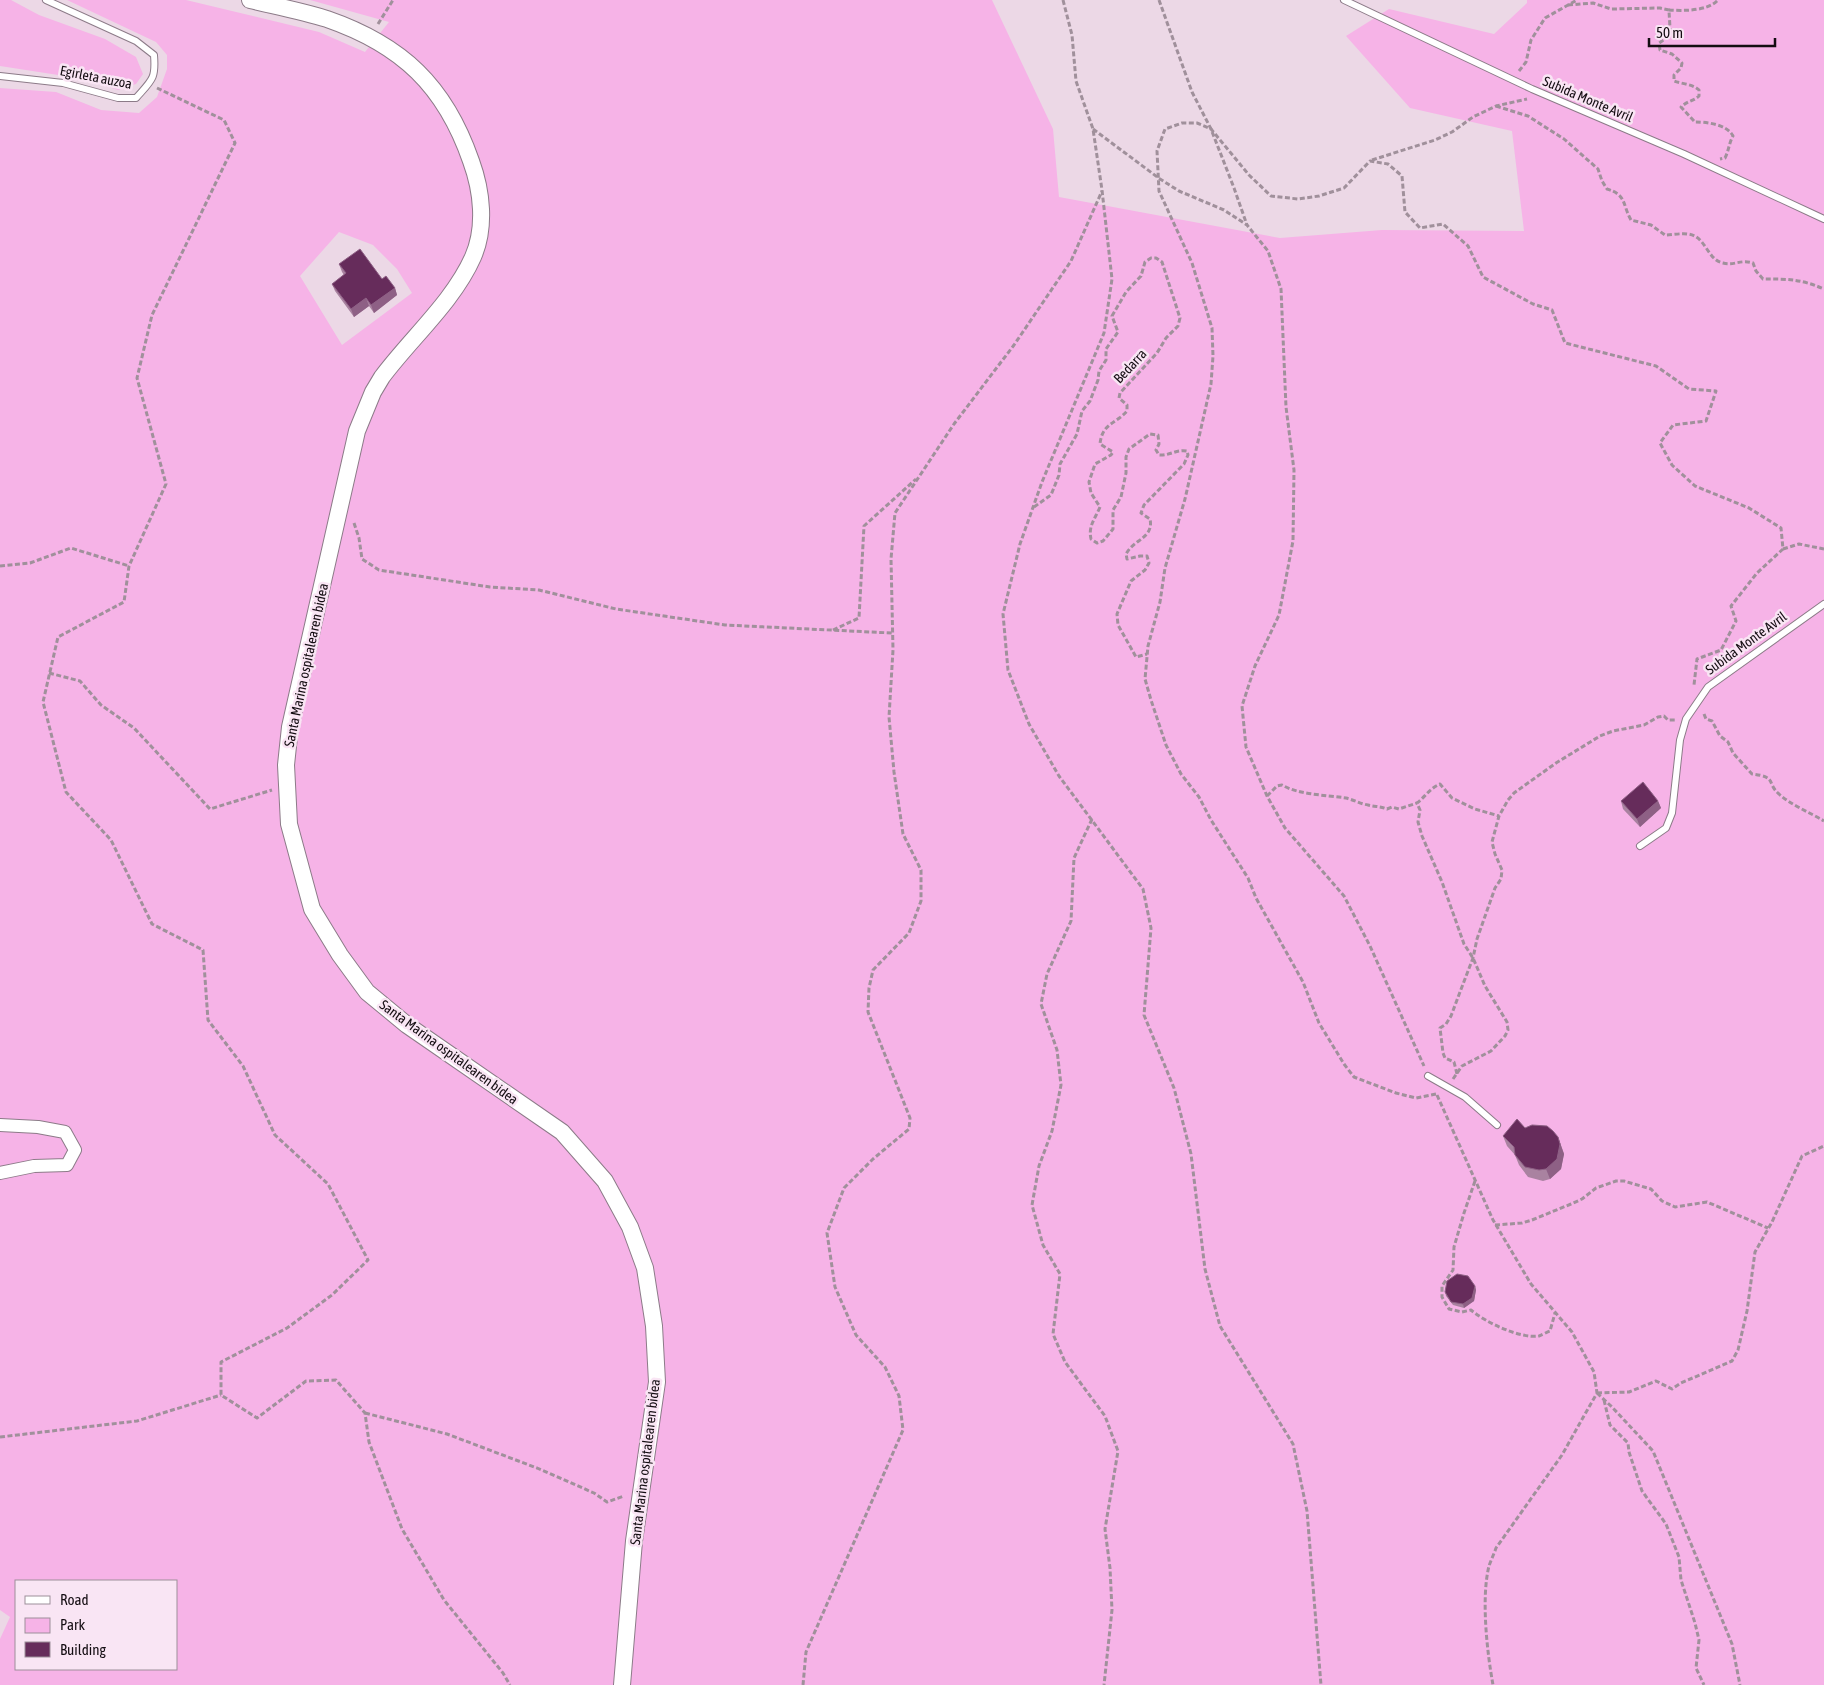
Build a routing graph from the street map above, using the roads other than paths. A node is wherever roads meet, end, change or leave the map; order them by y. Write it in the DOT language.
graph roads {
  1 [pos="46,0"];
  2 [pos="250,0"];
  3 [pos="1344,0"];
  4 [pos="0,76"];
  5 [pos="1824,219"];
  6 [pos="1824,604"];
  7 [pos="1640,846"];
  8 [pos="1428,1076"];
  9 [pos="0,1125"];
  10 [pos="1498,1126"];
  11 [pos="0,1173"];
  12 [pos="622,1685"];
  1 -- 4 [label="lane, Egirleta auzoa"];
  2 -- 12 [label="street, Santa Marina ospitalearen bidea"];
  3 -- 5 [label="lane, Subida Monte Avril"];
  6 -- 7 [label="lane, Subida Monte Avril"];
  8 -- 10 [label="lane"];
  9 -- 11 [label="street"];
}
